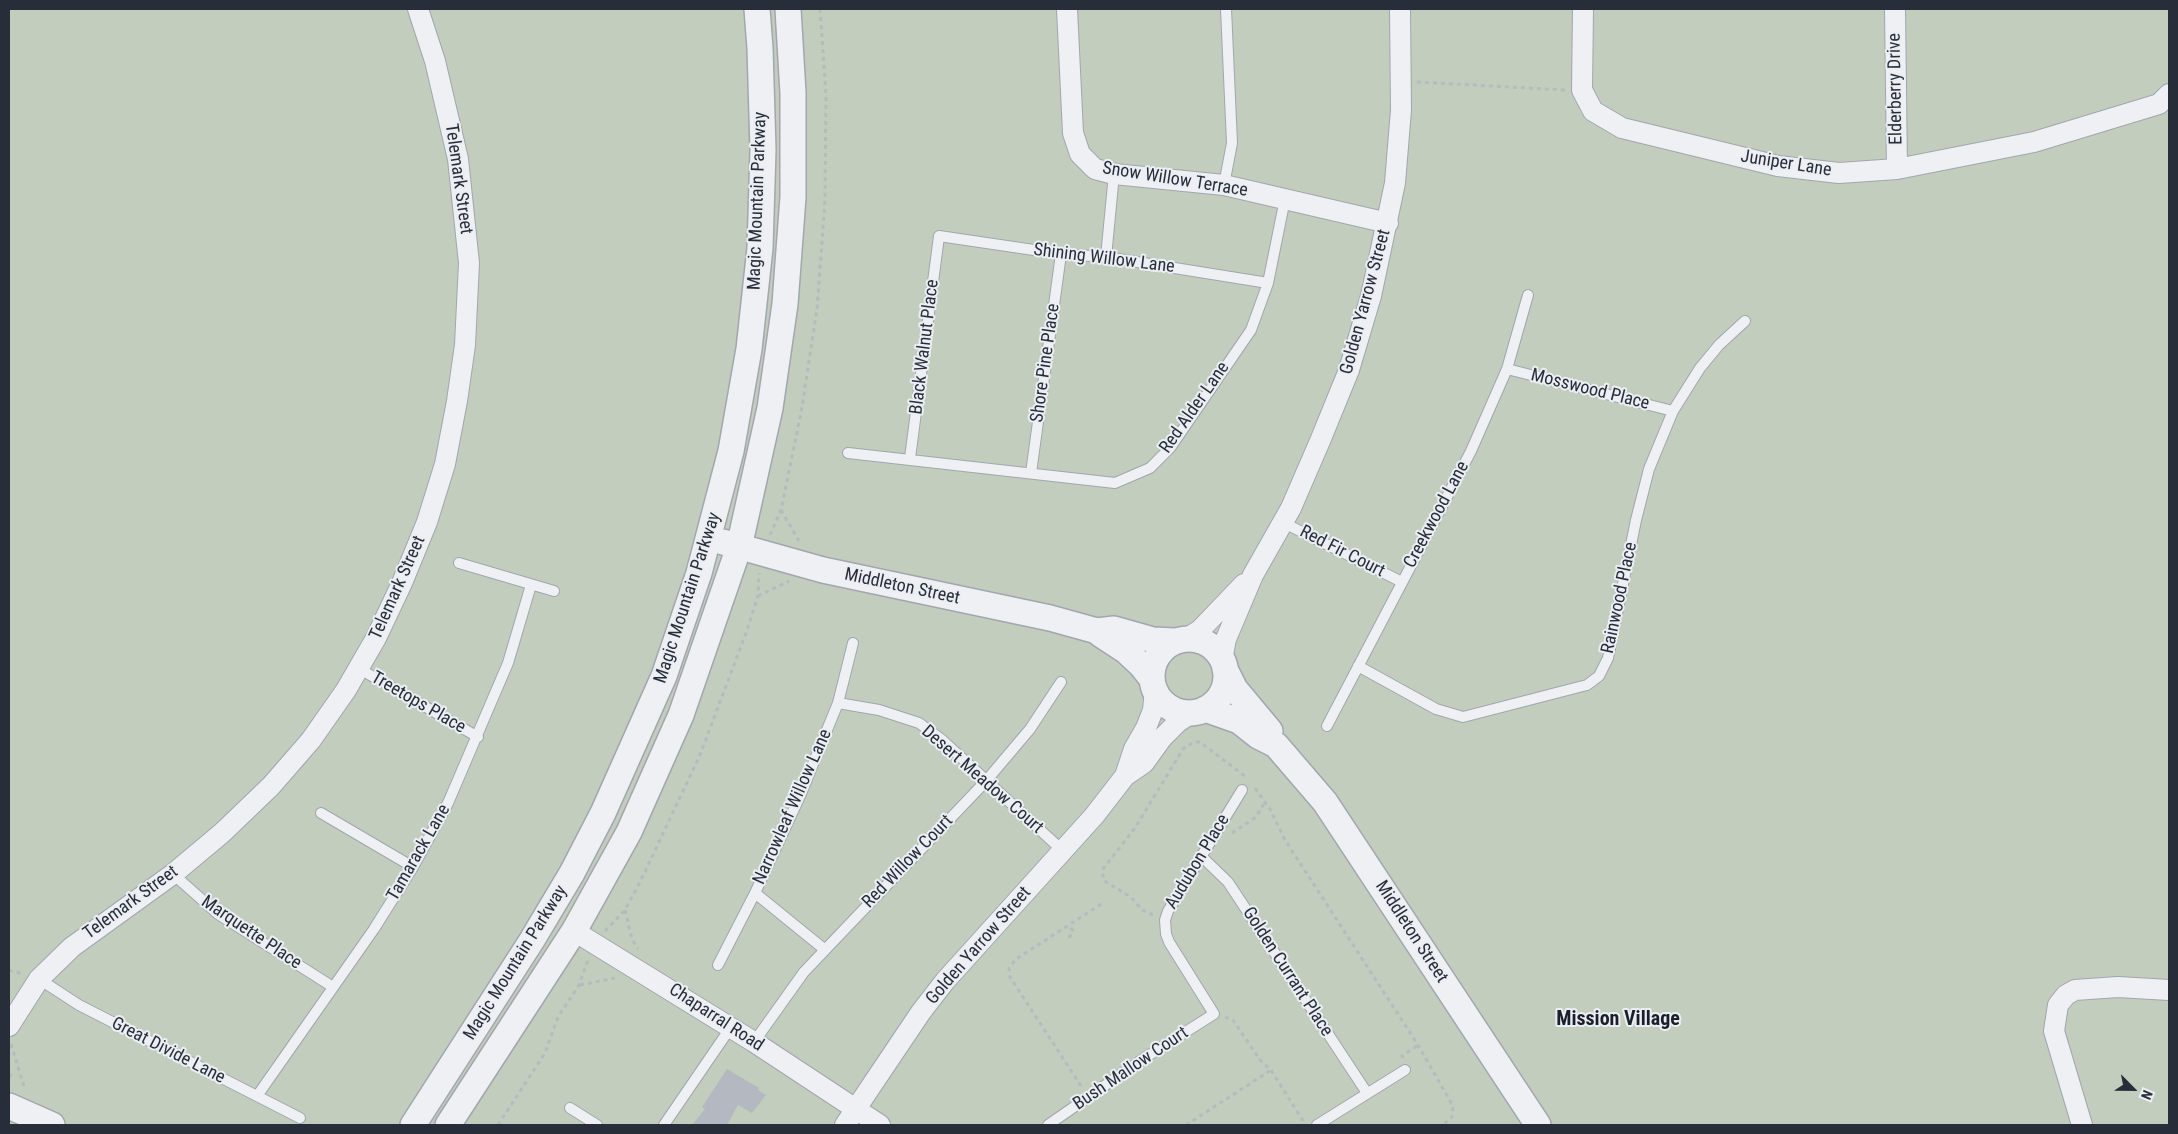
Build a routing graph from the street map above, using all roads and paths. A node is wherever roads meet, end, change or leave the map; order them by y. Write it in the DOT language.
graph roads {
  1 [pos="418,9"];
  2 [pos="757,9"];
  3 [pos="788,9"];
  4 [pos="820,9"];
  5 [pos="1067,9"];
  6 [pos="1226,9"];
  7 [pos="1400,9"];
  8 [pos="1583,9"];
  9 [pos="1895,9"];
  10 [pos="1401,81"];
  11 [pos="1582,90"];
  12 [pos="2169,94"];
  13 [pos="1897,169"];
  14 [pos="1114,174"];
  15 [pos="1224,185"];
  16 [pos="1285,198"];
  17 [pos="1388,223"];
  18 [pos="939,236"];
  19 [pos="1061,254"];
  20 [pos="1106,257"];
  21 [pos="1268,283"];
  22 [pos="1528,295"];
  23 [pos="1744,321"];
  24 [pos="1507,368"];
  25 [pos="1673,411"];
  26 [pos="848,453"];
  27 [pos="910,458"];
  28 [pos="1031,472"];
  29 [pos="781,510"];
  30 [pos="1282,522"];
  31 [pos="772,532"];
  32 [pos="709,538"];
  33 [pos="798,540"];
  34 [pos="739,547"];
  35 [pos="459,563"];
  36 [pos="759,571"];
  37 [pos="1253,576"];
  38 [pos="1402,582"];
  39 [pos="531,585"];
  40 [pos="780,587"];
  41 [pos="554,591"];
  42 [pos="758,596"];
  43 [pos="1097,631"];
  44 [pos="1180,640"];
  45 [pos="852,643"];
  46 [pos="1223,664"];
  47 [pos="1358,666"];
  48 [pos="358,668"];
  49 [pos="1061,682"];
  50 [pos="1153,685"];
  51 [pos="838,703"];
  52 [pos="1199,710"];
  53 [pos="1327,726"];
  54 [pos="478,737"];
  55 [pos="1276,745"];
  56 [pos="1125,776"];
  57 [pos="986,781"];
  58 [pos="1242,790"];
  59 [pos="1265,802"];
  60 [pos="321,813"];
  61 [pos="1227,836"];
  62 [pos="1063,851"];
  63 [pos="1201,856"];
  64 [pos="413,868"];
  65 [pos="173,874"];
  66 [pos="755,893"];
  67 [pos="1103,903"];
  68 [pos="624,910"];
  69 [pos="1165,920"];
  70 [pos="1069,925"];
  71 [pos="607,929"];
  72 [pos="574,932"];
  73 [pos="1069,938"];
  74 [pos="632,939"];
  75 [pos="824,949"];
  76 [pos="588,960"];
  77 [pos="718,965"];
  78 [pos="611,978"];
  79 [pos="39,979"];
  80 [pos="579,985"];
  81 [pos="333,987"];
  82 [pos="2169,990"];
  83 [pos="1214,1014"];
  84 [pos="9,1026"];
  85 [pos="731,1027"];
  86 [pos="9,1037"];
  87 [pos="754,1042"];
  88 [pos="1271,1070"];
  89 [pos="1405,1070"];
  90 [pos="1367,1094"];
  91 [pos="257,1096"];
  92 [pos="1088,1097"];
  93 [pos="18,1100"];
  94 [pos="570,1108"];
  95 [pos="850,1117"];
  96 [pos="300,1118"];
  97 [pos="1531,1123"];
  98 [pos="52,1125"];
  99 [pos="412,1125"];
  100 [pos="448,1125"];
  101 [pos="498,1125"];
  102 [pos="597,1125"];
  103 [pos="664,1125"];
  104 [pos="880,1125"];
  105 [pos="1048,1125"];
  106 [pos="1186,1125"];
  107 [pos="1306,1125"];
  108 [pos="1317,1125"];
  109 [pos="1443,1125"];
  110 [pos="2082,1125"];
  1 -- 48 [label="street, Telemark Street"];
  2 -- 32 [label="street, Magic Mountain Parkway"];
  3 -- 34 [label="street, Magic Mountain Parkway"];
  4 -- 29 [label="path"];
  5 -- 14 [label="street, Snow Willow Terrace"];
  6 -- 15 [label="lane"];
  7 -- 10 [label="street, Golden Yarrow Street"];
  8 -- 11 [label="street, Juniper Lane"];
  9 -- 13 [label="street, Elderberry Drive"];
  10 -- 11 [label="path"];
  10 -- 17 [label="street, Golden Yarrow Street"];
  11 -- 13 [label="street, Juniper Lane"];
  12 -- 13 [label="street, Juniper Lane"];
  14 -- 15 [label="street, Snow Willow Terrace"];
  14 -- 20 [label="lane"];
  15 -- 16 [label="street, Snow Willow Terrace"];
  16 -- 17 [label="street, Snow Willow Terrace"];
  16 -- 21 [label="lane, Red Alder Lane"];
  17 -- 30 [label="street, Golden Yarrow Street"];
  18 -- 19 [label="lane, Shining Willow Lane"];
  18 -- 27 [label="lane, Black Walnut Place"];
  19 -- 20 [label="lane, Shining Willow Lane"];
  19 -- 28 [label="lane, Shore Pine Place"];
  20 -- 21 [label="lane, Shining Willow Lane"];
  21 -- 28 [label="lane, Red Alder Lane"];
  22 -- 24 [label="lane, Creekwood Lane"];
  23 -- 25 [label="lane, Rainwood Place"];
  24 -- 25 [label="lane, Mosswood Place"];
  24 -- 38 [label="lane, Creekwood Lane"];
  25 -- 47 [label="lane, Rainwood Place"];
  26 -- 27 [label="lane, Red Alder Lane"];
  27 -- 28 [label="lane, Red Alder Lane"];
  29 -- 31 [label="path"];
  29 -- 33 [label="path"];
  30 -- 37 [label="street, Golden Yarrow Street"];
  30 -- 38 [label="lane, Red Fir Court"];
  32 -- 34 [label="street, Middleton Street"];
  32 -- 99 [label="street, Magic Mountain Parkway"];
  34 -- 43 [label="street, Middleton Street"];
  34 -- 72 [label="street, Magic Mountain Parkway"];
  35 -- 39 [label="lane"];
  36 -- 42 [label="path"];
  37 -- 44 [label="street, Golden Yarrow Street"];
  37 -- 46 [label="street, Golden Yarrow Street"];
  38 -- 47 [label="lane, Creekwood Lane"];
  39 -- 41 [label="lane"];
  39 -- 54 [label="lane, Tamarack Lane"];
  40 -- 42 [label="path"];
  42 -- 68 [label="path"];
  43 -- 44 [label="street, Middleton Street"];
  43 -- 50 [label="street, Middleton Street"];
  44 -- 46 [label="street"];
  44 -- 50 [label="street"];
  45 -- 51 [label="lane, Narrowleaf Willow Lane"];
  46 -- 52 [label="street"];
  46 -- 55 [label="street, Middleton Street"];
  47 -- 53 [label="lane, Creekwood Lane"];
  48 -- 54 [label="lane, Treetops Place"];
  48 -- 65 [label="street, Telemark Street"];
  49 -- 57 [label="lane, Red Willow Court"];
  50 -- 52 [label="street"];
  50 -- 56 [label="street, Golden Yarrow Street"];
  51 -- 57 [label="lane, Desert Meadow Court"];
  51 -- 66 [label="lane, Narrowleaf Willow Lane"];
  52 -- 55 [label="street, Middleton Street"];
  52 -- 56 [label="street, Golden Yarrow Street"];
  54 -- 64 [label="lane, Tamarack Lane"];
  55 -- 97 [label="street, Middleton Street"];
  56 -- 62 [label="street, Golden Yarrow Street"];
  57 -- 62 [label="lane, Desert Meadow Court"];
  57 -- 75 [label="lane, Red Willow Court"];
  58 -- 63 [label="lane, Audubon Place"];
  59 -- 61 [label="path"];
  59 -- 69 [label="path"];
  59 -- 109 [label="path"];
  60 -- 64 [label="lane"];
  62 -- 95 [label="street, Golden Yarrow Street"];
  63 -- 69 [label="lane, Audubon Place"];
  63 -- 90 [label="lane, Golden Currant Place"];
  64 -- 81 [label="lane, Tamarack Lane"];
  65 -- 79 [label="street, Telemark Street"];
  65 -- 81 [label="lane, Marquette Place"];
  66 -- 75 [label="lane"];
  66 -- 77 [label="lane, Narrowleaf Willow Lane"];
  67 -- 70 [label="path"];
  68 -- 71 [label="path"];
  68 -- 74 [label="path"];
  69 -- 83 [label="lane, Audubon Place"];
  70 -- 73 [label="path"];
  70 -- 92 [label="path"];
  72 -- 85 [label="street, Chaparral Road"];
  72 -- 100 [label="street, Magic Mountain Parkway"];
  75 -- 87 [label="lane, Red Willow Court"];
  76 -- 80 [label="path"];
  78 -- 80 [label="path"];
  79 -- 84 [label="street, Telemark Street"];
  79 -- 91 [label="lane, Great Divide Lane"];
  80 -- 101 [label="path"];
  81 -- 91 [label="lane, Tamarack Lane"];
  82 -- 110 [label="street"];
  83 -- 88 [label="path"];
  83 -- 92 [label="lane, Bush Mallow Court"];
  85 -- 87 [label="street, Chaparral Road"];
  85 -- 103 [label="lane"];
  86 -- 93 [label="path"];
  87 -- 95 [label="street, Chaparral Road"];
  88 -- 106 [label="path"];
  88 -- 107 [label="path"];
  89 -- 90 [label="lane"];
  90 -- 108 [label="lane"];
  91 -- 96 [label="lane, Great Divide Lane"];
  92 -- 105 [label="lane, Bush Mallow Court"];
  93 -- 98 [label="street"];
  94 -- 102 [label="lane"];
  95 -- 104 [label="street, Chaparral Road"];
}
